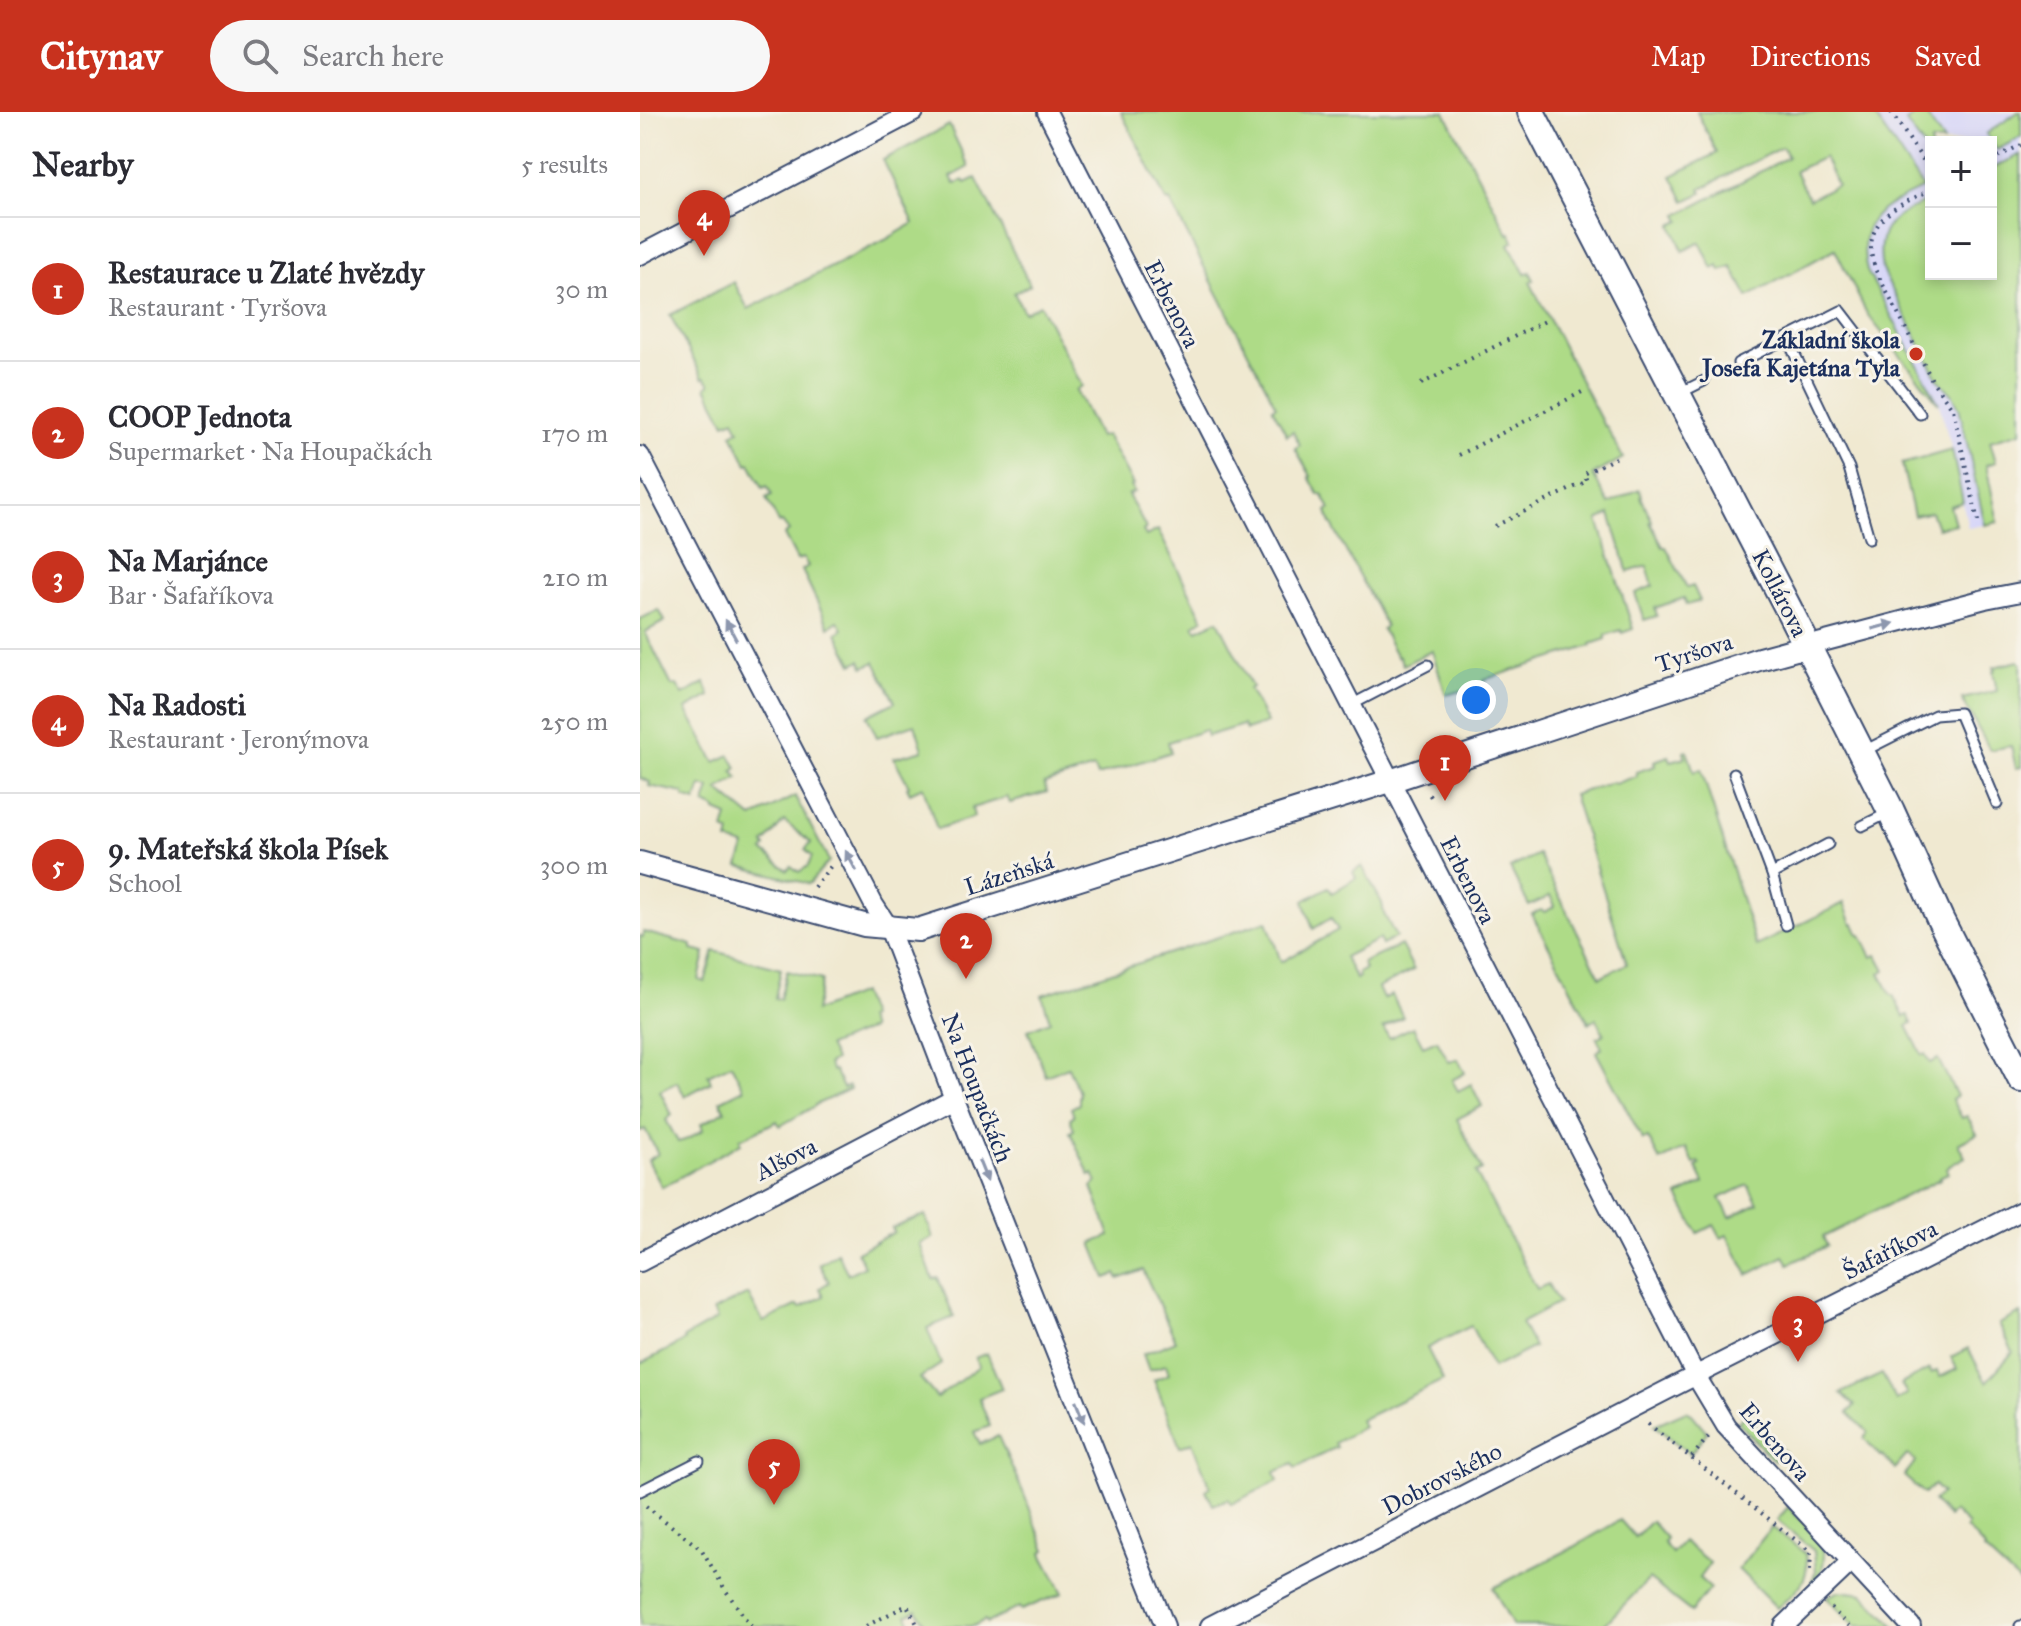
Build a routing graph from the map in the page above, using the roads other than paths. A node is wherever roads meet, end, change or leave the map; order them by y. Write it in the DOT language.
graph roads {
  1 [pos="914,112"];
  2 [pos="1047,112"];
  3 [pos="1531,112"];
  4 [pos="640,255"];
  5 [pos="1787,338"];
  6 [pos="1738,363"];
  7 [pos="1704,381"];
  8 [pos="1678,394"];
  9 [pos="1920,414"];
  10 [pos="640,456"];
  11 [pos="1869,538"];
  12 [pos="2021,592"];
  13 [pos="1807,646"];
  14 [pos="1428,665"];
  15 [pos="1351,705"];
  16 [pos="1861,753"];
  17 [pos="1734,773"];
  18 [pos="1390,781"];
  19 [pos="1997,804"];
  20 [pos="1891,811"];
  21 [pos="1862,826"];
  22 [pos="1828,844"];
  23 [pos="640,863"];
  24 [pos="1772,874"];
  25 [pos="1786,925"];
  26 [pos="889,928"];
  27 [pos="2021,1079"];
  28 [pos="954,1098"];
  29 [pos="2021,1211"];
  30 [pos="640,1262"];
  31 [pos="1696,1376"];
  32 [pos="699,1461"];
  33 [pos="640,1491"];
  34 [pos="1851,1562"];
  35 [pos="1165,1626"];
  36 [pos="1210,1626"];
  37 [pos="1784,1626"];
  38 [pos="1911,1626"];
  1 -- 4 [label="street"];
  2 -- 15 [label="street, Erbenova"];
  3 -- 8 [label="main road, Kollárova"];
  5 -- 6 [label="lane"];
  5 -- 9 [label="lane"];
  5 -- 11 [label="lane"];
  7 -- 8 [label="lane"];
  8 -- 13 [label="main road, Kollárova"];
  26 -- 10 [label="street, Na Houpačkách, one-way"];
  13 -- 12 [label="street, Tyršova, one-way"];
  13 -- 16 [label="main road, Kollárova"];
  13 -- 18 [label="street, Tyršova"];
  14 -- 15 [label="lane"];
  15 -- 18 [label="street, Erbenova"];
  16 -- 19 [label="lane"];
  16 -- 20 [label="main road, Kollárova"];
  17 -- 24 [label="lane"];
  18 -- 26 [label="street, Lázeňská"];
  18 -- 31 [label="street, Erbenova"];
  20 -- 21 [label="lane"];
  20 -- 27 [label="main road, Kollárova"];
  22 -- 24 [label="lane"];
  23 -- 26 [label="street, Lázeňská"];
  24 -- 25 [label="lane"];
  26 -- 28 [label="street, Na Houpačkách"];
  28 -- 30 [label="street, Alšova"];
  28 -- 35 [label="street, Na Houpačkách, one-way"];
  29 -- 31 [label="street, Šafaříkova"];
  31 -- 34 [label="street, Erbenova"];
  31 -- 36 [label="street, Dobrovského"];
  32 -- 33 [label="lane"];
  34 -- 37 [label="street"];
  34 -- 38 [label="street, Erbenova"];
}
